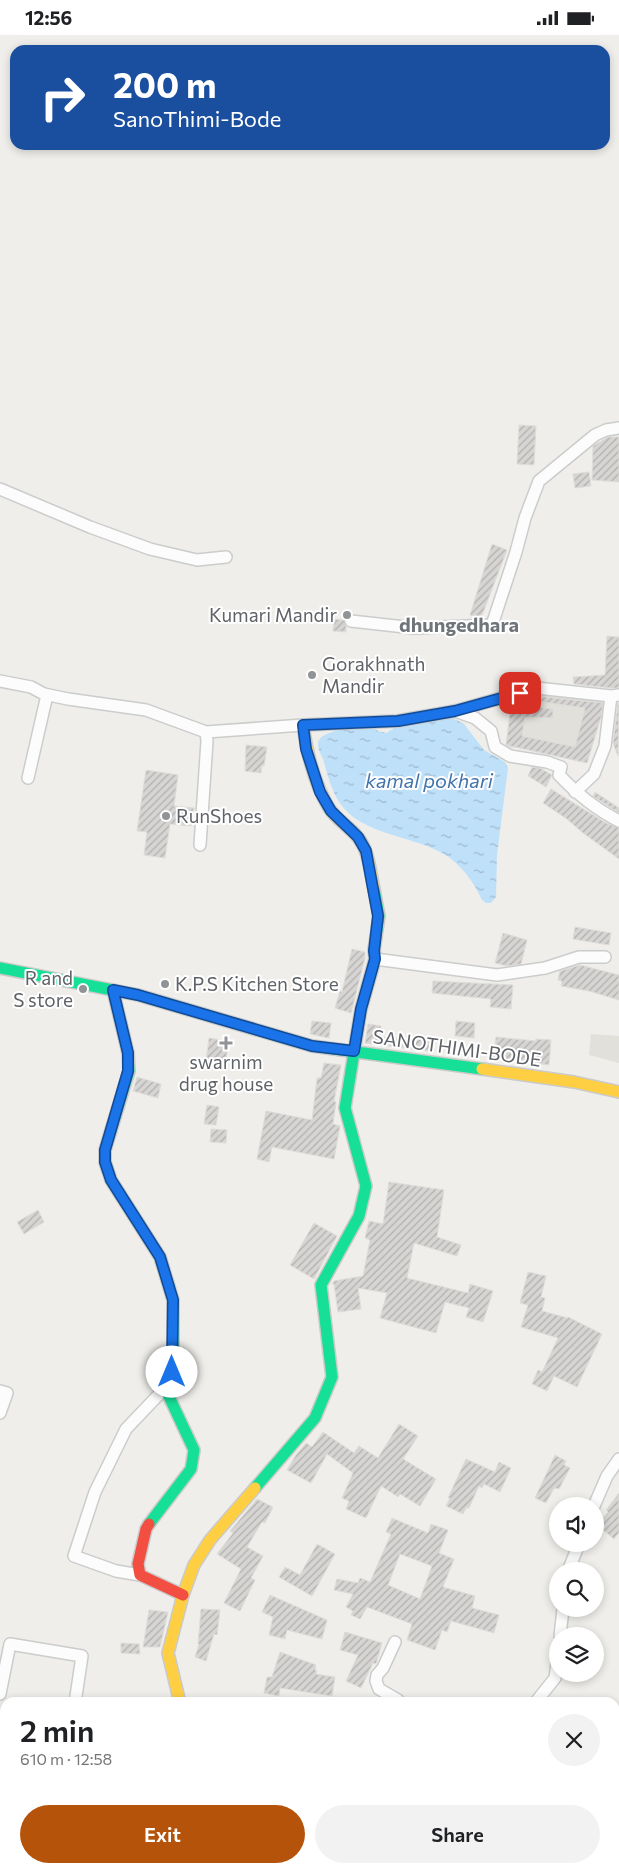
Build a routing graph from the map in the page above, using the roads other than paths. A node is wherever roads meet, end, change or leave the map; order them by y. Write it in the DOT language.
graph roads {
  1 [pos="619,428"];
  2 [pos="0,489"];
  3 [pos="226,557"];
  4 [pos="351,621"];
  5 [pos="0,681"];
  6 [pos="47,695"];
  7 [pos="615,696"];
  8 [pos="455,711"];
  9 [pos="303,725"];
  10 [pos="206,732"];
  11 [pos="28,778"];
  12 [pos="575,792"];
  13 [pos="619,821"];
  14 [pos="200,845"];
  15 [pos="605,957"];
  16 [pos="375,959"];
  17 [pos="0,968"];
  18 [pos="113,990"];
  19 [pos="354,1051"];
  20 [pos="619,1092"];
  21 [pos="165,1388"];
  22 [pos="0,1391"];
  23 [pos="0,1413"];
  24 [pos="619,1459"];
  25 [pos="598,1497"];
  26 [pos="140,1575"];
  27 [pos="183,1595"];
  28 [pos="395,1642"];
  29 [pos="552,1682"];
  30 [pos="0,1694"];
  31 [pos="76,1697"];
  32 [pos="179,1697"];
  33 [pos="393,1697"];
  34 [pos="540,1697"];
  1 -- 4 [label="street"];
  2 -- 3 [label="street"];
  5 -- 6 [label="street"];
  6 -- 10 [label="street"];
  6 -- 11 [label="street"];
  7 -- 8 [label="street"];
  7 -- 12 [label="street"];
  8 -- 9 [label="street"];
  8 -- 12 [label="street"];
  9 -- 10 [label="street"];
  9 -- 16 [label="street"];
  10 -- 14 [label="street"];
  12 -- 13 [label="street"];
  15 -- 16 [label="street"];
  16 -- 19 [label="street"];
  17 -- 18 [label="street, SANOTHIMI-BODE"];
  18 -- 19 [label="street, SANOTHIMI-BODE"];
  18 -- 21 [label="street"];
  19 -- 20 [label="street, SANOTHIMI-BODE"];
  19 -- 27 [label="street"];
  21 -- 26 [label="street"];
  21 -- 26 [label="street"];
  22 -- 23 [label="street"];
  24 -- 25 [label="street"];
  26 -- 27 [label="street"];
  27 -- 32 [label="street"];
  28 -- 33 [label="street"];
  29 -- 34 [label="street"];
  30 -- 31 [label="street"];
}
